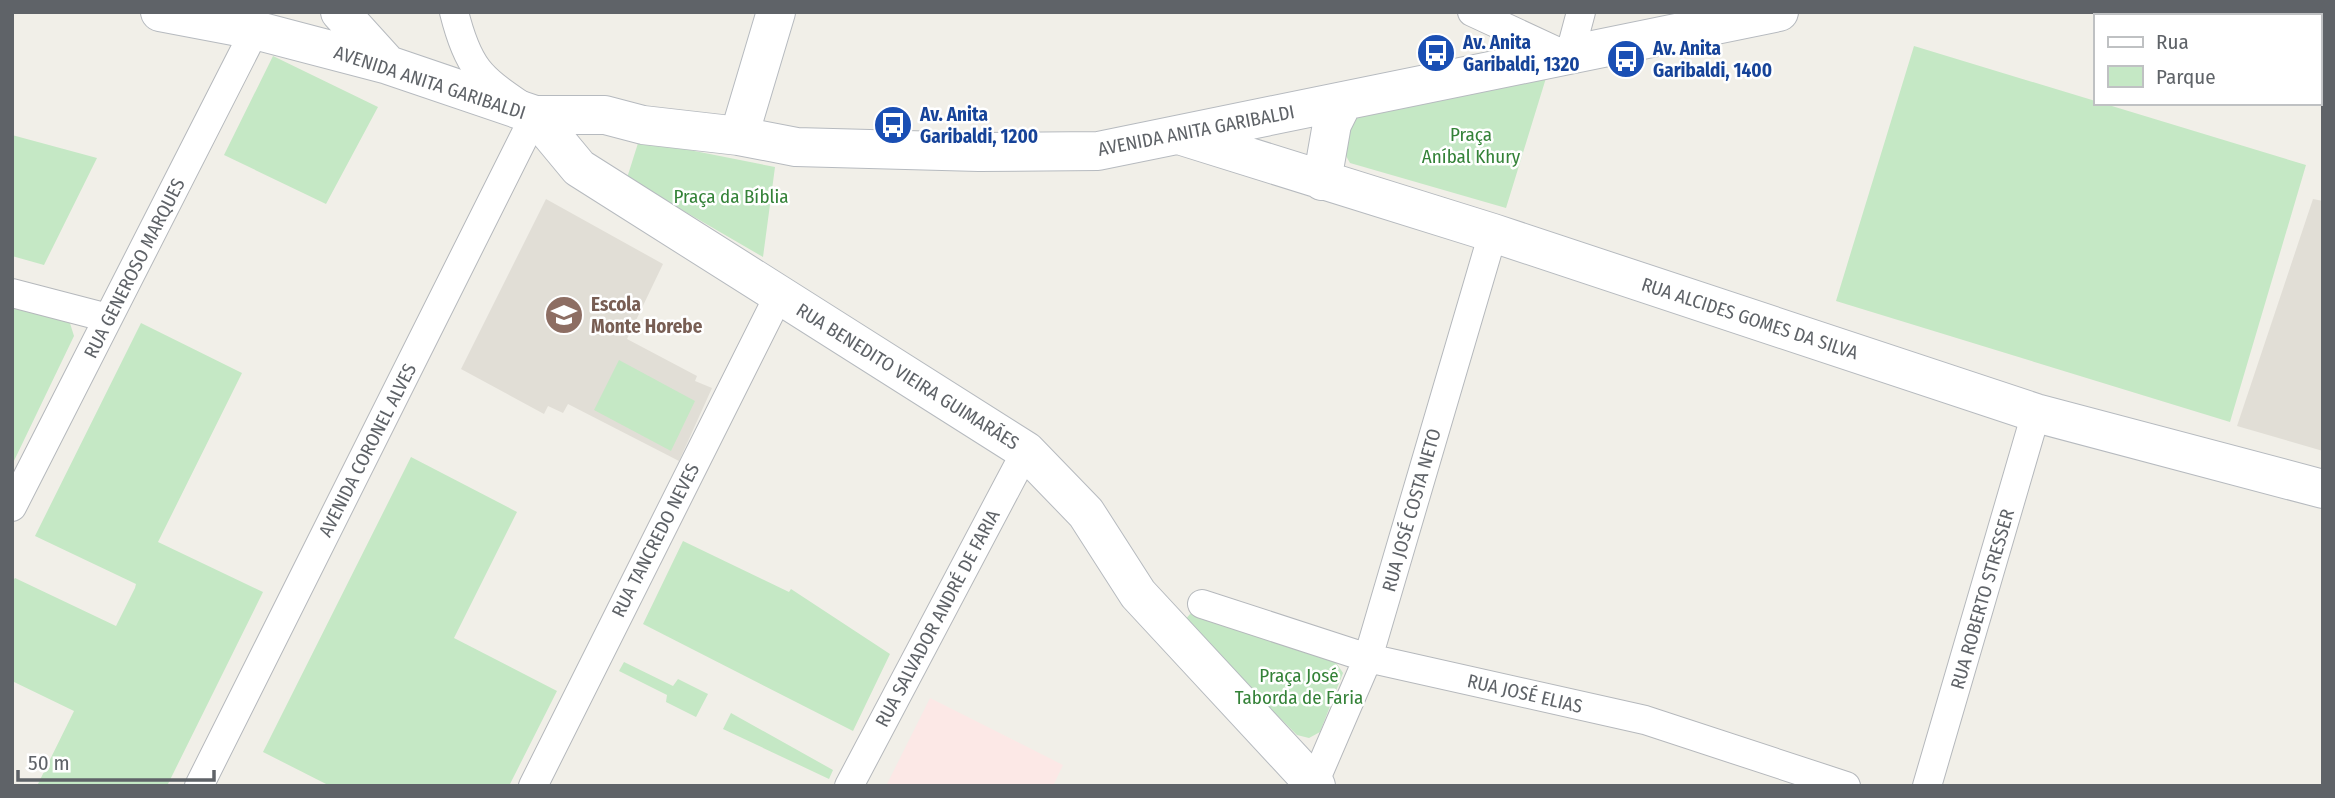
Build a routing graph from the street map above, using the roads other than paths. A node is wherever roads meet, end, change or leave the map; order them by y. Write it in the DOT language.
graph roads {
  1 [pos="160,12"];
  2 [pos="295,12"];
  3 [pos="340,12"];
  4 [pos="454,12"];
  5 [pos="776,12"];
  6 [pos="1472,12"];
  7 [pos="1581,12"];
  8 [pos="1779,12"];
  9 [pos="256,30"];
  10 [pos="1569,57"];
  11 [pos="388,65"];
  12 [pos="1343,102"];
  13 [pos="535,115"];
  14 [pos="643,125"];
  15 [pos="739,136"];
  16 [pos="1181,136"];
  17 [pos="1322,181"];
  18 [pos="612,190"];
  19 [pos="1493,233"];
  20 [pos="12,293"];
  21 [pos="779,295"];
  22 [pos="108,318"];
  23 [pos="2036,413"];
  24 [pos="1026,451"];
  25 [pos="2323,489"];
  26 [pos="12,507"];
  27 [pos="1202,604"];
  28 [pos="1368,658"];
  29 [pos="1315,783"];
  30 [pos="199,786"];
  31 [pos="533,786"];
  32 [pos="849,786"];
  33 [pos="1846,786"];
  34 [pos="1927,786"];
  1 -- 9 [label="street, AVENIDA ANITA GARIBALDI"];
  2 -- 9 [label="street"];
  3 -- 11 [label="street"];
  4 -- 13 [label="street"];
  5 -- 15 [label="street"];
  6 -- 10 [label="street"];
  7 -- 10 [label="street"];
  8 -- 10 [label="street, AVENIDA ANITA GARIBALDI"];
  9 -- 11 [label="street, AVENIDA ANITA GARIBALDI"];
  9 -- 22 [label="street, RUA GENEROSO MARQUES"];
  10 -- 12 [label="street, AVENIDA ANITA GARIBALDI"];
  11 -- 13 [label="street, AVENIDA ANITA GARIBALDI"];
  12 -- 16 [label="street, AVENIDA ANITA GARIBALDI"];
  12 -- 17 [label="street"];
  13 -- 14 [label="street, AVENIDA ANITA GARIBALDI"];
  13 -- 18 [label="street, RUA BENEDITO VIEIRA GUIMARÃES"];
  13 -- 30 [label="street, AVENIDA CORONEL ALVES"];
  14 -- 15 [label="street, AVENIDA ANITA GARIBALDI"];
  14 -- 18 [label="street"];
  15 -- 16 [label="street, AVENIDA ANITA GARIBALDI"];
  16 -- 17 [label="street, RUA ALCIDES GOMES DA SILVA"];
  17 -- 19 [label="street, RUA ALCIDES GOMES DA SILVA"];
  18 -- 21 [label="street, RUA BENEDITO VIEIRA GUIMARÃES"];
  19 -- 23 [label="street, RUA ALCIDES GOMES DA SILVA"];
  19 -- 28 [label="street, RUA JOSÉ COSTA NETO"];
  20 -- 22 [label="street"];
  21 -- 24 [label="street, RUA BENEDITO VIEIRA GUIMARÃES"];
  21 -- 31 [label="street, RUA TANCREDO NEVES"];
  22 -- 26 [label="street, RUA GENEROSO MARQUES"];
  23 -- 25 [label="street, RUA ALCIDES GOMES DA SILVA"];
  23 -- 34 [label="street, RUA ROBERTO STRESSER"];
  24 -- 29 [label="street, RUA BENEDITO VIEIRA GUIMARÃES"];
  24 -- 32 [label="street, RUA SALVADOR ANDRÉ DE FARIA"];
  27 -- 28 [label="street, RUA JOSÉ ELIAS"];
  28 -- 29 [label="street, RUA JOSÉ COSTA NETO"];
  28 -- 33 [label="street, RUA JOSÉ ELIAS"];
}
